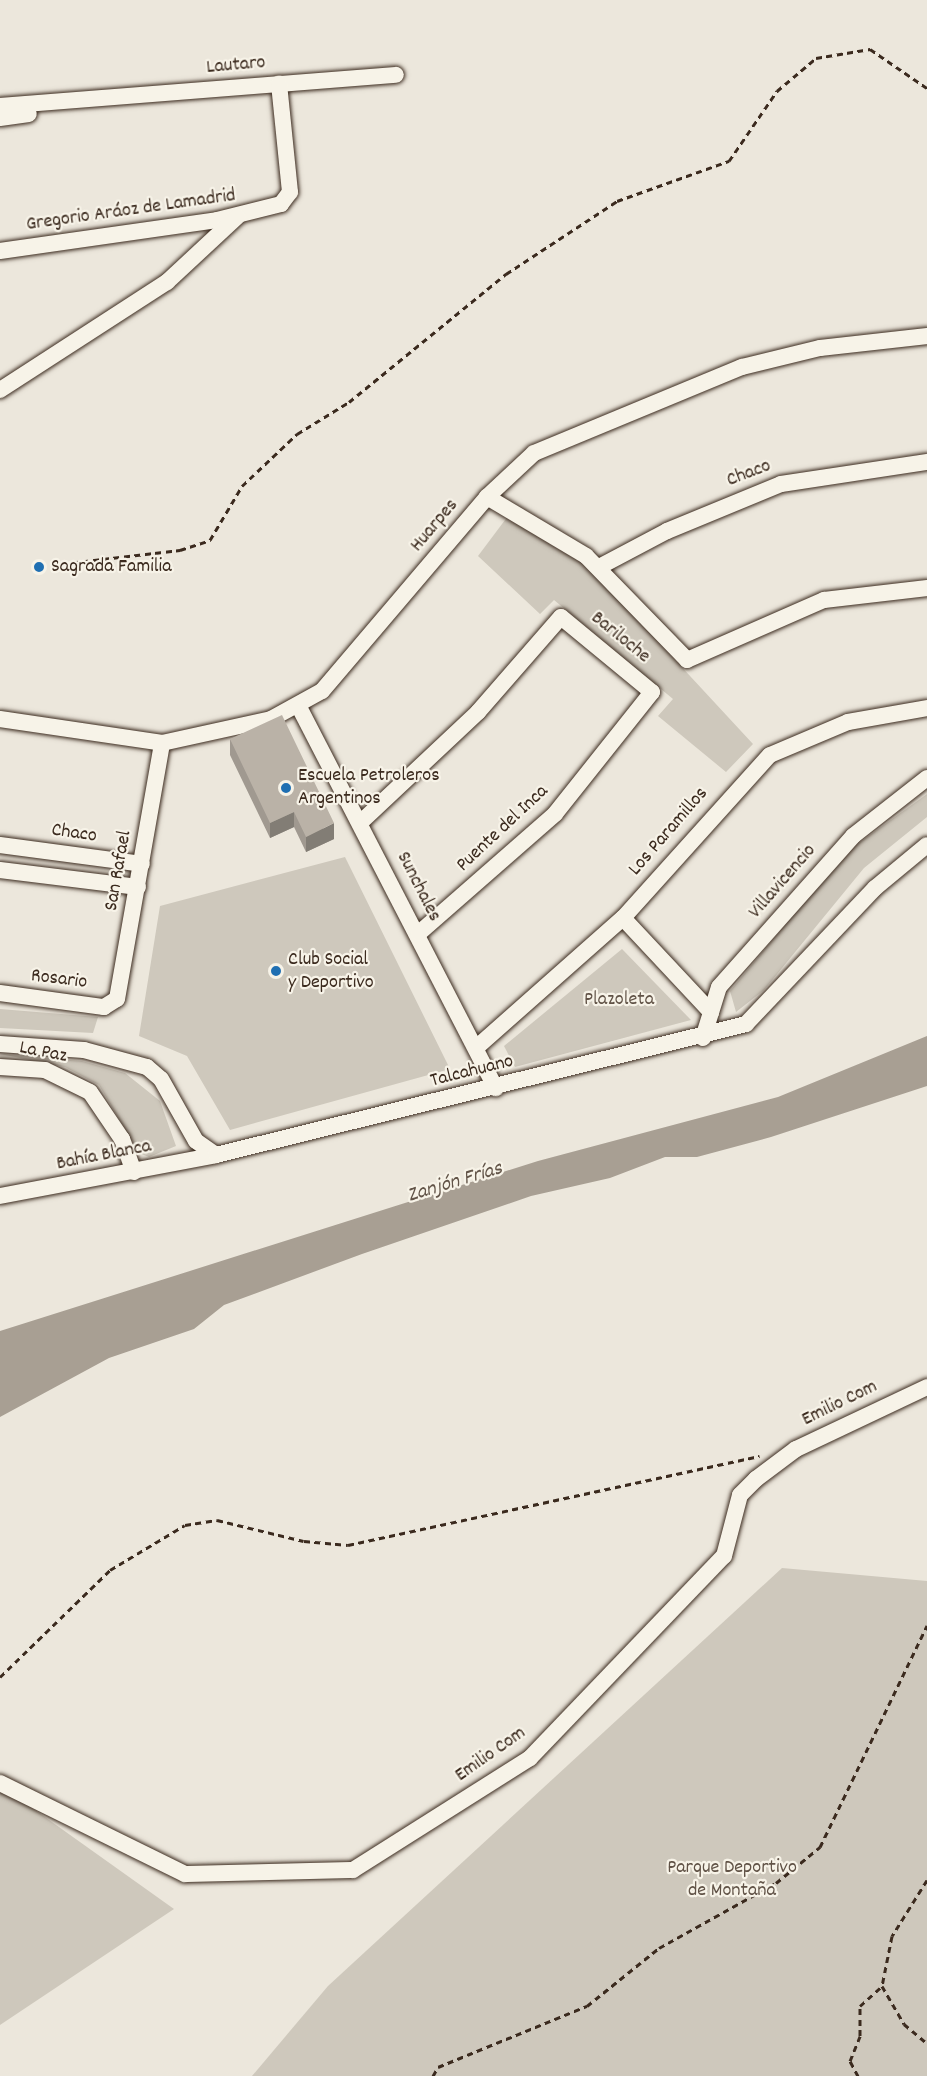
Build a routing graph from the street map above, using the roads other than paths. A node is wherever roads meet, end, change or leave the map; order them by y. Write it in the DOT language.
graph roads {
  1 [pos="396,75"];
  2 [pos="279,84"];
  3 [pos="81,101"];
  4 [pos="0,106"];
  5 [pos="0,118"];
  6 [pos="237,216"];
  7 [pos="0,251"];
  8 [pos="927,336"];
  9 [pos="0,390"];
  10 [pos="927,462"];
  11 [pos="487,497"];
  12 [pos="599,567"];
  13 [pos="927,588"];
  14 [pos="652,692"];
  15 [pos="299,707"];
  16 [pos="927,708"];
  17 [pos="0,719"];
  18 [pos="162,743"];
  19 [pos="927,778"];
  20 [pos="361,822"];
  21 [pos="0,845"];
  22 [pos="927,845"];
  23 [pos="142,864"];
  24 [pos="0,870"];
  25 [pos="138,887"];
  26 [pos="622,918"];
  27 [pos="419,933"];
  28 [pos="0,993"];
  29 [pos="112,1005"];
  30 [pos="711,1012"];
  31 [pos="703,1038"];
  32 [pos="0,1044"];
  33 [pos="477,1047"];
  34 [pos="0,1067"];
  35 [pos="496,1088"];
  36 [pos="216,1155"];
  37 [pos="134,1172"];
  38 [pos="0,1196"];
  39 [pos="927,1387"];
  40 [pos="0,1783"];
  1 -- 2 [label="street, Lautaro"];
  2 -- 3 [label="street, Lautaro"];
  2 -- 6 [label="street, Gregorio Aráoz de Lamadrid"];
  3 -- 4 [label="street, Lautaro"];
  3 -- 5 [label="street, Lautaro"];
  6 -- 7 [label="street, Gregorio Aráoz de Lamadrid"];
  6 -- 9 [label="street"];
  8 -- 11 [label="street, Huarpes"];
  10 -- 12 [label="street, Chaco"];
  11 -- 12 [label="street"];
  11 -- 15 [label="street, Huarpes"];
  12 -- 13 [label="street"];
  14 -- 20 [label="street, Bariloche"];
  14 -- 27 [label="street, Puente del Inca"];
  15 -- 18 [label="street, Huarpes"];
  15 -- 20 [label="street, Sunchales"];
  16 -- 26 [label="street, Los Paramillos"];
  17 -- 18 [label="street, Huarpes"];
  18 -- 23 [label="street, San Rafael"];
  19 -- 30 [label="street, Villavicencio"];
  20 -- 27 [label="street, Sunchales"];
  21 -- 23 [label="street, Chaco"];
  22 -- 31 [label="street, Talcahuano"];
  23 -- 25 [label="street, San Rafael"];
  24 -- 25 [label="street"];
  25 -- 29 [label="street, San Rafael"];
  26 -- 30 [label="street"];
  26 -- 33 [label="street, Los Paramillos"];
  27 -- 33 [label="street, Sunchales"];
  28 -- 29 [label="street, Rosario"];
  30 -- 31 [label="street, Villavicencio"];
  31 -- 35 [label="street, Talcahuano"];
  32 -- 36 [label="street"];
  33 -- 35 [label="street, Sunchales"];
  34 -- 37 [label="street, La Paz"];
  35 -- 36 [label="street, Talcahuano"];
  36 -- 37 [label="street, Bahía Blanca"];
  37 -- 38 [label="street, Bahía Blanca"];
  39 -- 40 [label="street, Emilio Com"];
}
